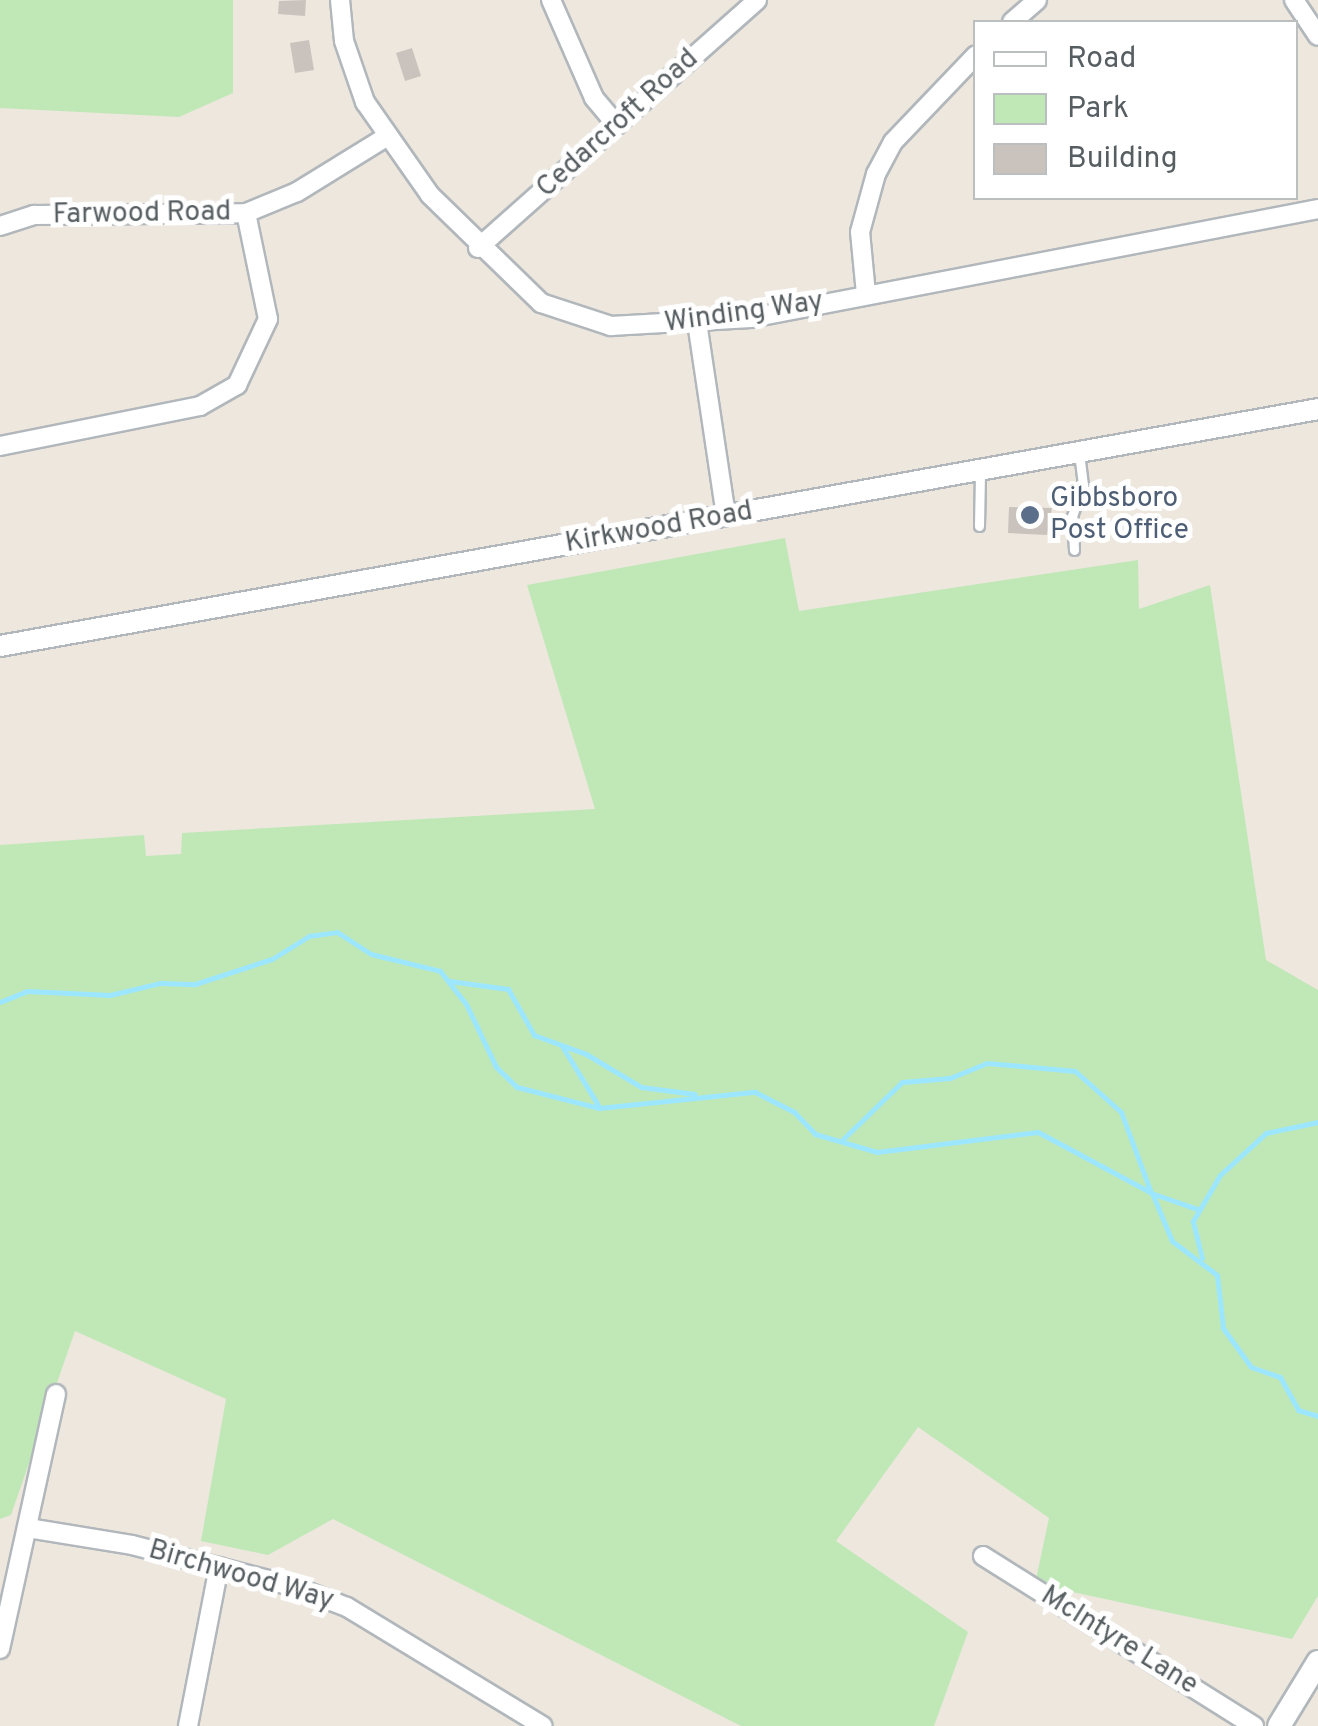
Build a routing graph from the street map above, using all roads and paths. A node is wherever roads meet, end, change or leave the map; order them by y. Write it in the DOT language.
graph roads {
  1 [pos="340,0"];
  2 [pos="552,0"];
  3 [pos="757,0"];
  4 [pos="1037,0"];
  5 [pos="1294,0"];
  6 [pos="1014,20"];
  7 [pos="1318,36"];
  8 [pos="973,58"];
  9 [pos="617,125"];
  10 [pos="386,138"];
  11 [pos="1318,210"];
  12 [pos="246,213"];
  13 [pos="0,226"];
  14 [pos="478,248"];
  15 [pos="866,294"];
  16 [pos="698,322"];
  17 [pos="1318,409"];
  18 [pos="0,446"];
  19 [pos="1079,451"];
  20 [pos="980,469"];
  21 [pos="726,516"];
  22 [pos="979,526"];
  23 [pos="1074,550"];
  24 [pos="0,646"];
  25 [pos="56,1394"];
  26 [pos="28,1528"];
  27 [pos="983,1556"];
  28 [pos="219,1567"];
  29 [pos="0,1649"];
  30 [pos="1318,1662"];
  31 [pos="188,1726"];
  32 [pos="544,1726"];
  33 [pos="1254,1726"];
  34 [pos="1278,1726"];
  1 -- 10 [label="street, Winding Way"];
  2 -- 9 [label="street"];
  3 -- 9 [label="street, Cedarcroft Road"];
  4 -- 6 [label="street"];
  5 -- 7 [label="street"];
  8 -- 15 [label="street"];
  9 -- 14 [label="street, Cedarcroft Road"];
  10 -- 12 [label="street, Farwood Road"];
  10 -- 14 [label="street, Winding Way"];
  11 -- 15 [label="street, Winding Way"];
  12 -- 13 [label="street, Farwood Road"];
  12 -- 18 [label="street"];
  14 -- 16 [label="street, Winding Way"];
  15 -- 16 [label="street, Winding Way"];
  16 -- 21 [label="street"];
  17 -- 19 [label="street, Kirkwood Road"];
  19 -- 20 [label="street, Kirkwood Road"];
  19 -- 23 [label="lane"];
  20 -- 21 [label="street, Kirkwood Road"];
  20 -- 22 [label="lane"];
  21 -- 24 [label="street, Kirkwood Road"];
  25 -- 26 [label="street"];
  26 -- 28 [label="street, Birchwood Way"];
  26 -- 29 [label="street"];
  27 -- 33 [label="street, McIntyre Lane"];
  28 -- 31 [label="street"];
  28 -- 32 [label="street, Birchwood Way"];
  30 -- 34 [label="main road"];
}
